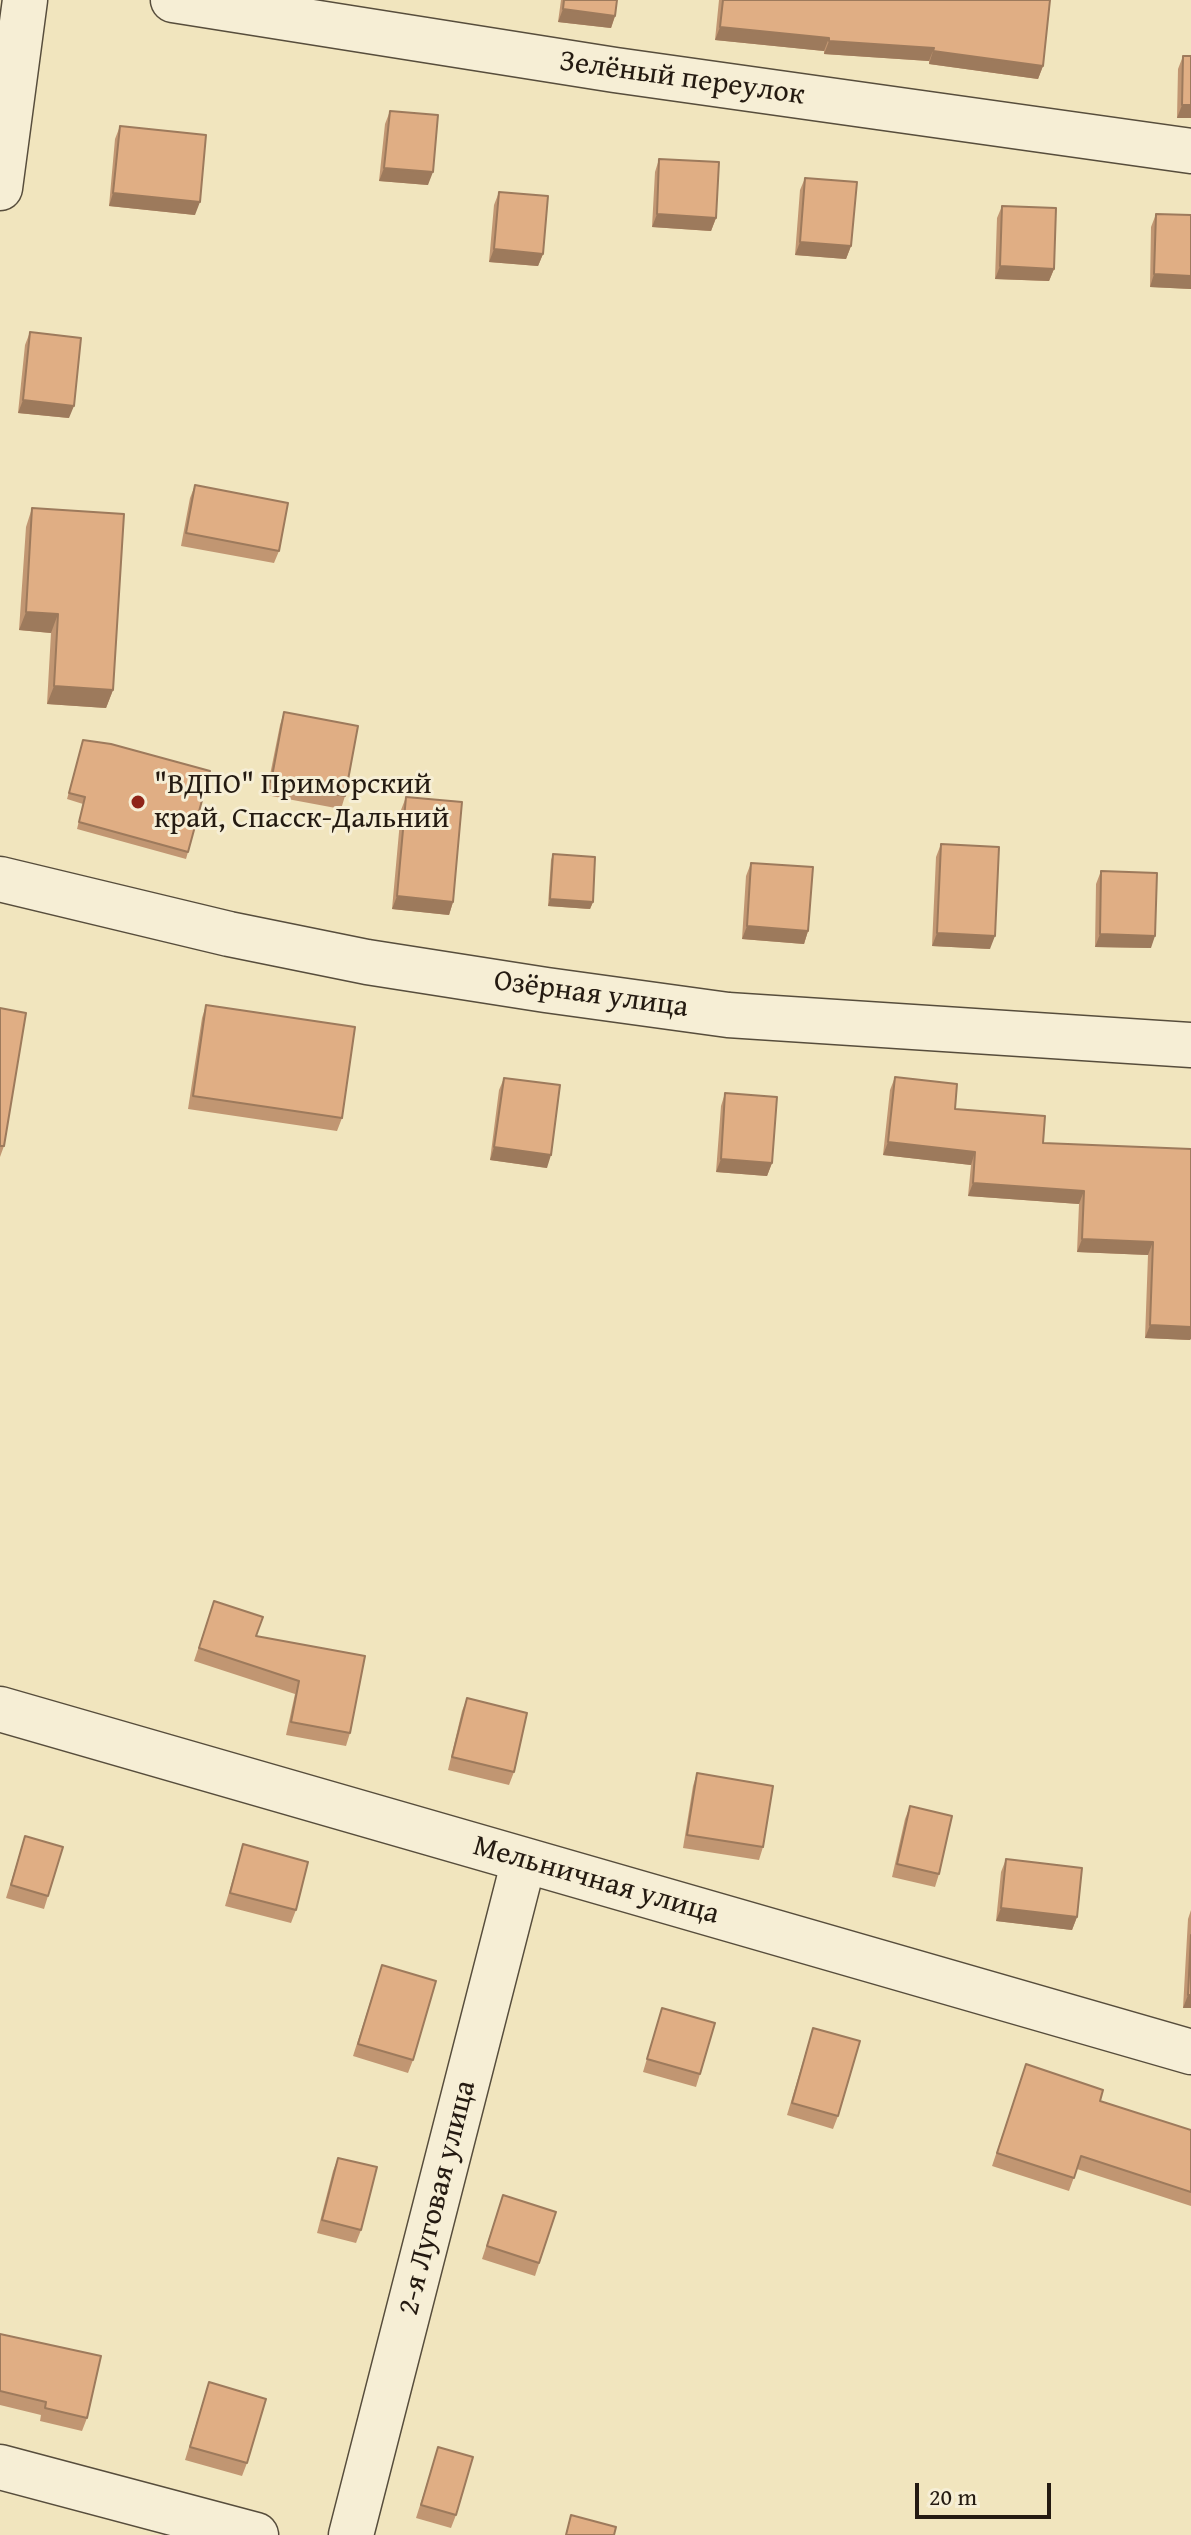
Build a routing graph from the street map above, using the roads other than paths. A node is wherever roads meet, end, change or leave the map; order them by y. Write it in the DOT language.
graph roads {
  1 [pos="25,0"];
  2 [pos="173,0"];
  3 [pos="1191,151"];
  4 [pos="0,188"];
  5 [pos="0,879"];
  6 [pos="1191,1045"];
  7 [pos="0,1709"];
  8 [pos="524,1860"];
  9 [pos="1191,2052"];
  10 [pos="0,2467"];
  11 [pos="256,2535"];
  12 [pos="351,2535"];
  1 -- 4 [label="street"];
  2 -- 3 [label="street, Зелёный переулок"];
  5 -- 6 [label="street, Озёрная улица"];
  7 -- 8 [label="street, Мельничная улица"];
  8 -- 9 [label="street, Мельничная улица"];
  8 -- 12 [label="street, 2-я Луговая улица"];
  10 -- 11 [label="street"];
}
